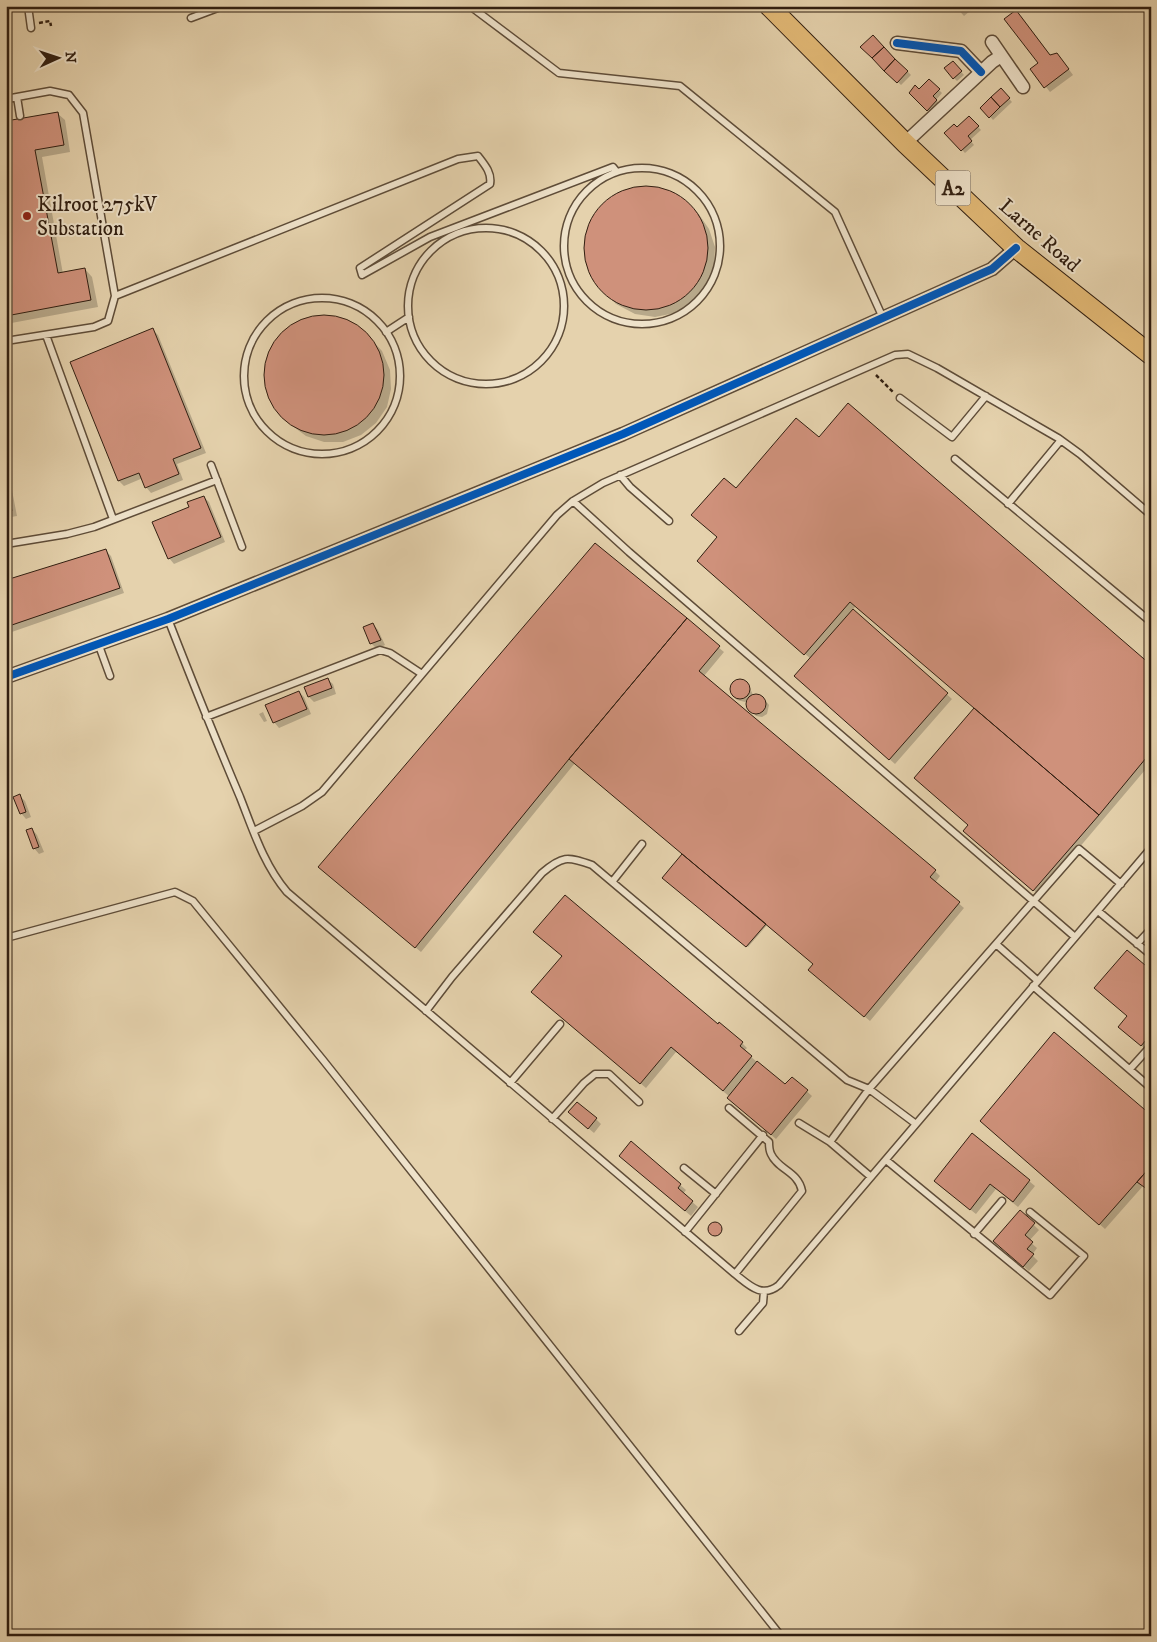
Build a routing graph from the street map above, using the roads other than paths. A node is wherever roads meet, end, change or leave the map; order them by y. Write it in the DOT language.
graph roads {
  1 [pos="28,6"];
  2 [pos="223,6"];
  3 [pos="470,6"];
  4 [pos="769,6"];
  5 [pos="191,18"];
  6 [pos="31,26"];
  7 [pos="992,42"];
  8 [pos="897,43"];
  9 [pos="1001,56"];
  10 [pos="981,72"];
  11 [pos="1023,87"];
  12 [pos="18,97"];
  13 [pos="6,99"];
  14 [pos="20,116"];
  15 [pos="905,143"];
  16 [pos="617,172"];
  17 [pos="459,229"];
  18 [pos="1016,248"];
  19 [pos="561,283"];
  20 [pos="574,284"];
  21 [pos="115,296"];
  22 [pos="409,317"];
  23 [pos="883,318"];
  24 [pos="386,332"];
  25 [pos="46,335"];
  26 [pos="6,341"];
  27 [pos="1151,355"];
  28 [pos="986,396"];
  29 [pos="900,398"];
  30 [pos="1061,440"];
  31 [pos="954,459"];
  32 [pos="212,465"];
  33 [pos="620,475"];
  34 [pos="217,480"];
  35 [pos="573,501"];
  36 [pos="1008,504"];
  37 [pos="1151,515"];
  38 [pos="114,519"];
  39 [pos="669,521"];
  40 [pos="6,544"];
  41 [pos="242,547"];
  42 [pos="168,619"];
  43 [pos="1151,622"];
  44 [pos="98,644"];
  45 [pos="422,674"];
  46 [pos="110,676"];
  47 [pos="6,677"];
  48 [pos="206,717"];
  49 [pos="254,831"];
  50 [pos="642,844"];
  51 [pos="1151,848"];
  52 [pos="612,882"];
  53 [pos="1121,884"];
  54 [pos="1034,902"];
  55 [pos="1098,911"];
  56 [pos="1151,929"];
  57 [pos="6,938"];
  58 [pos="1075,938"];
  59 [pos="996,944"];
  60 [pos="1137,944"];
  61 [pos="1151,955"];
  62 [pos="1036,983"];
  63 [pos="426,1011"];
  64 [pos="560,1024"];
  65 [pos="1151,1052"];
  66 [pos="1130,1069"];
  67 [pos="510,1083"];
  68 [pos="1151,1088"];
  69 [pos="869,1089"];
  70 [pos="639,1102"];
  71 [pos="729,1108"];
  72 [pos="552,1119"];
  73 [pos="799,1123"];
  74 [pos="916,1124"];
  75 [pos="763,1135"];
  76 [pos="830,1142"];
  77 [pos="886,1160"];
  78 [pos="684,1168"];
  79 [pos="871,1176"];
  80 [pos="716,1194"];
  81 [pos="1002,1201"];
  82 [pos="1030,1212"];
  83 [pos="685,1232"];
  84 [pos="974,1234"];
  85 [pos="735,1274"];
  86 [pos="764,1291"];
  87 [pos="739,1331"];
  88 [pos="782,1636"];
  1 -- 6 [label="lane"];
  2 -- 5 [label="lane"];
  3 -- 23 [label="lane"];
  4 -- 15 [label="main road, Larne Road / A2"];
  7 -- 9 [label="street"];
  8 -- 10 [label="street"];
  9 -- 10 [label="street"];
  9 -- 11 [label="street"];
  10 -- 15 [label="street"];
  12 -- 13 [label="lane"];
  12 -- 14 [label="lane"];
  12 -- 21 [label="lane"];
  15 -- 18 [label="main road, Larne Road / A2"];
  16 -- 17 [label="lane"];
  16 -- 20 [label="lane"];
  16 -- 20 [label="lane"];
  17 -- 19 [label="lane"];
  17 -- 21 [label="lane"];
  17 -- 22 [label="lane"];
  18 -- 23 [label="street"];
  18 -- 27 [label="main road, Larne Road / A2"];
  19 -- 20 [label="lane"];
  19 -- 22 [label="lane"];
  21 -- 25 [label="lane"];
  22 -- 24 [label="lane"];
  23 -- 42 [label="street"];
  24 -- 24 [label="lane"];
  25 -- 26 [label="lane"];
  25 -- 38 [label="lane"];
  28 -- 29 [label="lane"];
  28 -- 30 [label="lane"];
  28 -- 33 [label="lane"];
  30 -- 36 [label="lane"];
  30 -- 37 [label="lane"];
  31 -- 36 [label="lane"];
  32 -- 34 [label="lane"];
  33 -- 35 [label="lane"];
  33 -- 39 [label="lane"];
  34 -- 38 [label="lane"];
  34 -- 41 [label="lane"];
  35 -- 45 [label="lane"];
  35 -- 54 [label="lane"];
  36 -- 43 [label="lane"];
  38 -- 40 [label="lane"];
  42 -- 44 [label="street"];
  42 -- 48 [label="lane"];
  44 -- 46 [label="lane"];
  44 -- 47 [label="street"];
  45 -- 48 [label="lane"];
  45 -- 49 [label="lane"];
  48 -- 49 [label="lane"];
  49 -- 63 [label="lane"];
  50 -- 52 [label="lane"];
  51 -- 53 [label="lane"];
  52 -- 63 [label="lane"];
  52 -- 69 [label="lane"];
  53 -- 54 [label="lane"];
  53 -- 55 [label="lane"];
  54 -- 58 [label="lane"];
  54 -- 59 [label="lane"];
  55 -- 58 [label="lane"];
  55 -- 60 [label="lane"];
  56 -- 60 [label="lane"];
  57 -- 88 [label="lane"];
  58 -- 62 [label="lane"];
  59 -- 62 [label="lane"];
  59 -- 69 [label="lane"];
  60 -- 61 [label="lane"];
  62 -- 66 [label="lane"];
  62 -- 74 [label="lane"];
  63 -- 67 [label="lane"];
  64 -- 67 [label="lane"];
  65 -- 66 [label="lane"];
  66 -- 68 [label="lane"];
  67 -- 72 [label="lane"];
  69 -- 74 [label="lane"];
  69 -- 76 [label="lane"];
  70 -- 72 [label="lane"];
  71 -- 75 [label="lane"];
  72 -- 83 [label="lane"];
  73 -- 76 [label="lane"];
  74 -- 77 [label="lane"];
  75 -- 80 [label="lane"];
  75 -- 85 [label="lane"];
  76 -- 79 [label="lane"];
  77 -- 79 [label="lane"];
  77 -- 84 [label="lane"];
  78 -- 80 [label="lane"];
  79 -- 86 [label="lane"];
  80 -- 83 [label="lane"];
  81 -- 84 [label="lane"];
  82 -- 84 [label="lane"];
  83 -- 85 [label="lane"];
  85 -- 86 [label="lane"];
  86 -- 87 [label="lane"];
}
